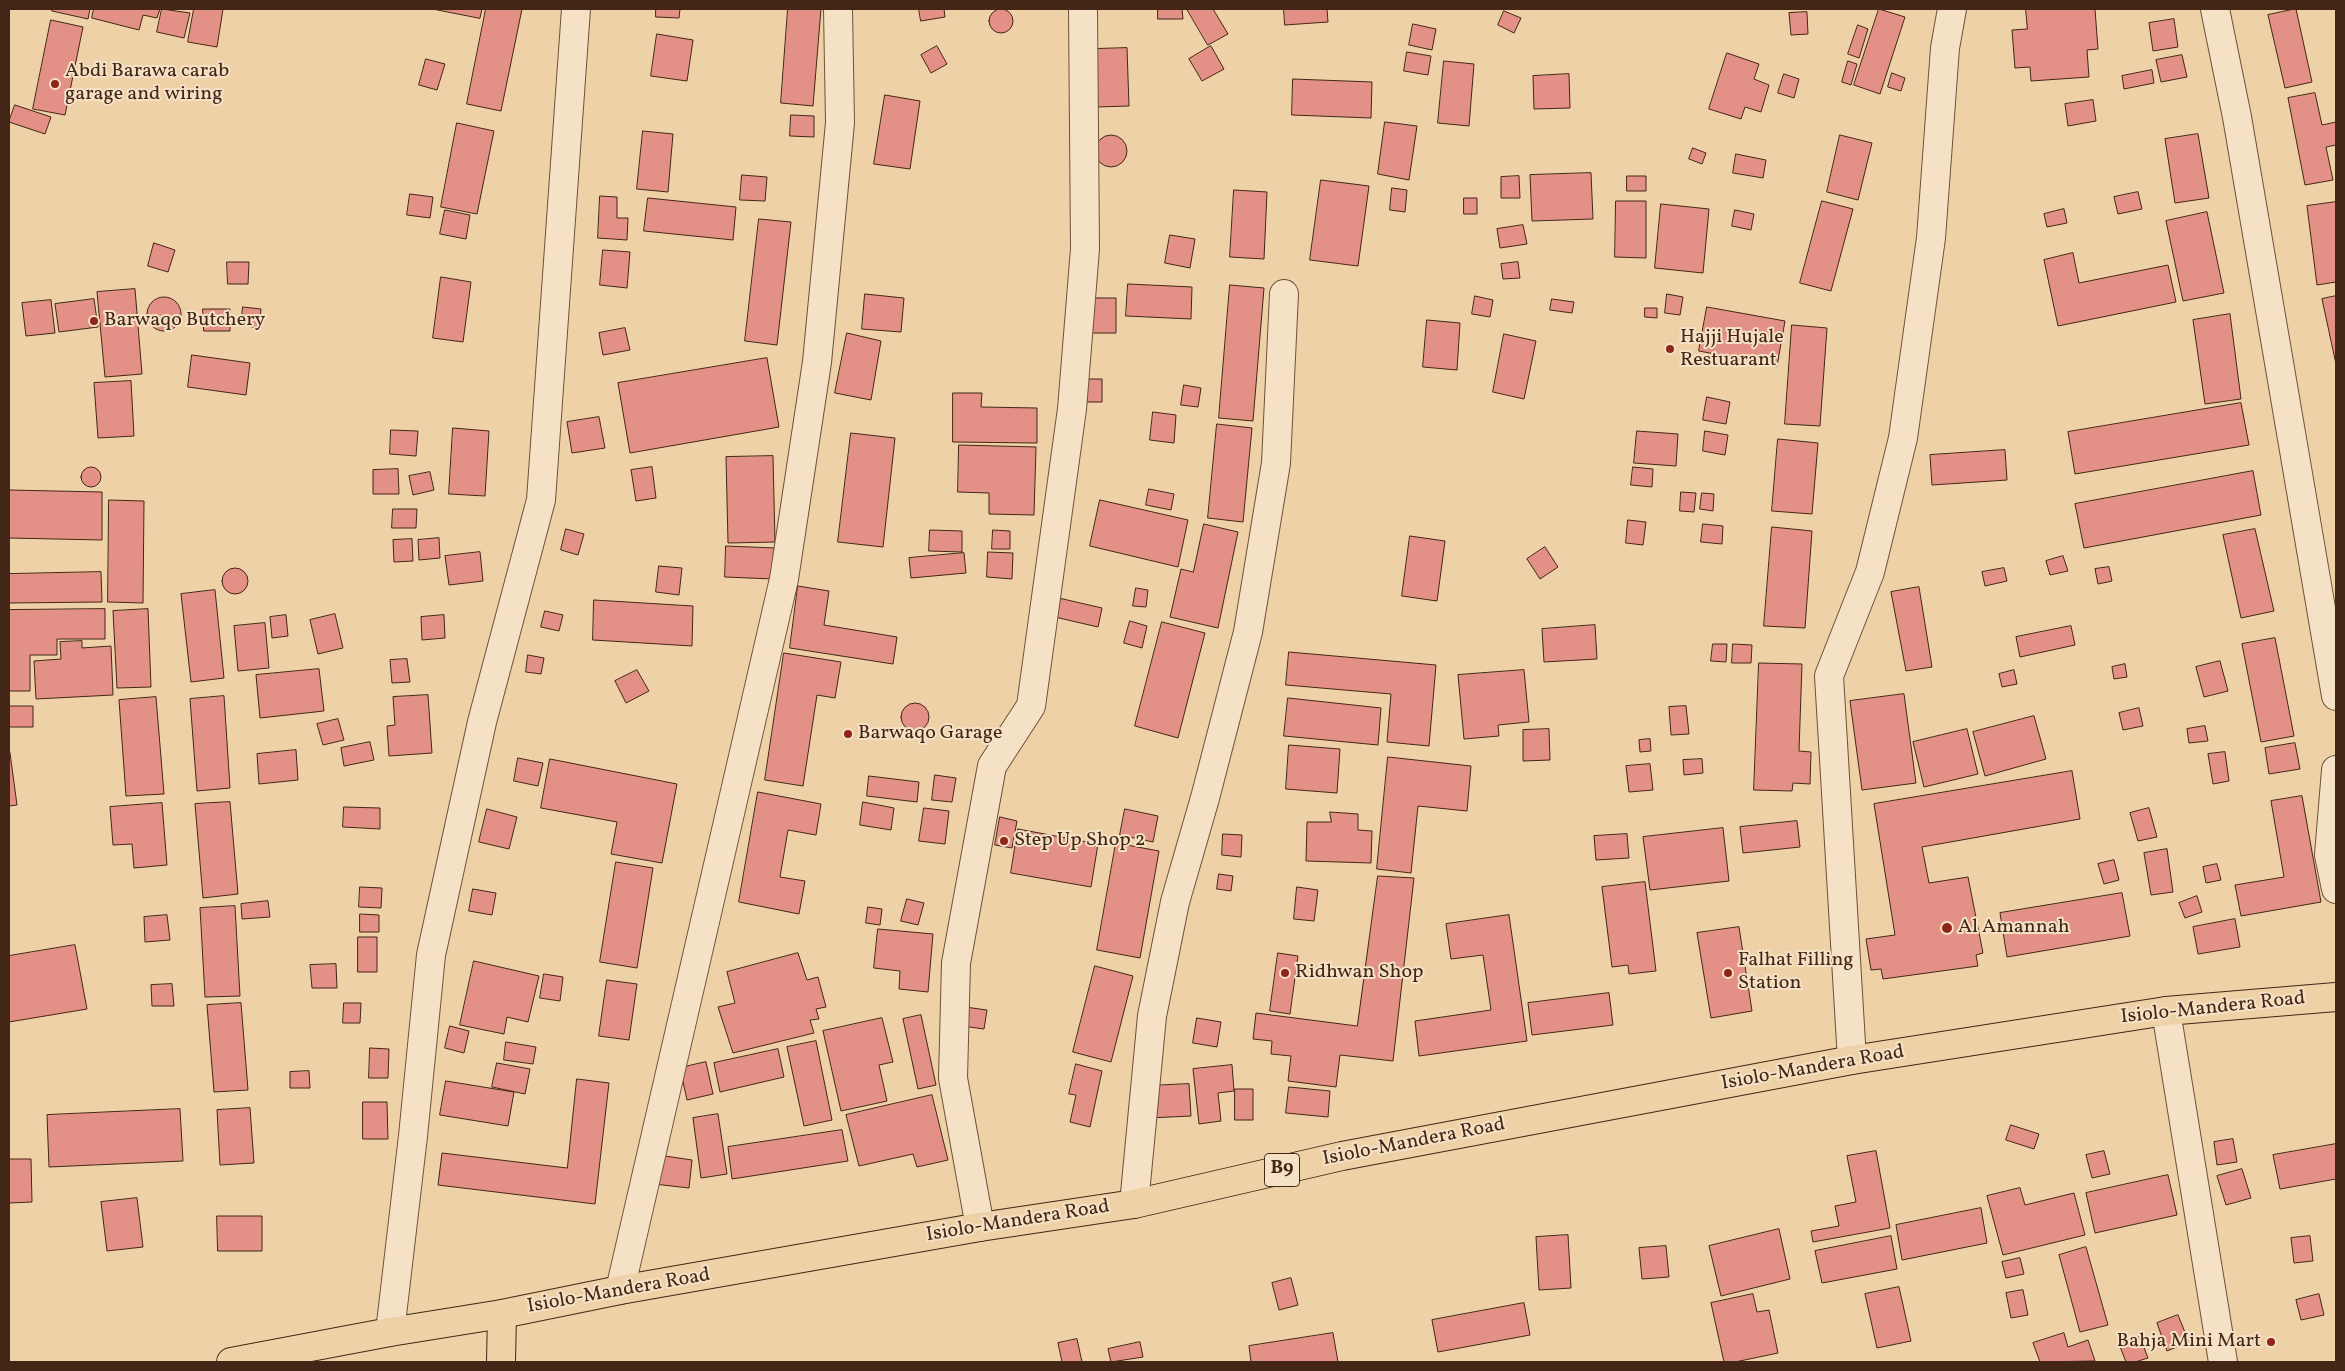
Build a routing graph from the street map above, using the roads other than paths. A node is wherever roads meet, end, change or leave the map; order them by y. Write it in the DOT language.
graph roads {
  1 [pos="576,9"];
  2 [pos="838,9"];
  3 [pos="1083,9"];
  4 [pos="1952,9"];
  5 [pos="2215,9"];
  6 [pos="1284,294"];
  7 [pos="2336,696"];
  8 [pos="2336,770"];
  9 [pos="2336,889"];
  10 [pos="2336,996"];
  11 [pos="2166,1011"];
  12 [pos="1852,1060"];
  13 [pos="1134,1204"];
  14 [pos="980,1227"];
  15 [pos="620,1290"];
  16 [pos="502,1314"];
  17 [pos="390,1332"];
  18 [pos="231,1362"];
  19 [pos="501,1362"];
  20 [pos="2223,1362"];
  1 -- 17 [label="street"];
  2 -- 15 [label="street"];
  3 -- 14 [label="street"];
  4 -- 12 [label="street"];
  5 -- 7 [label="street"];
  6 -- 13 [label="street"];
  8 -- 9 [label="street"];
  10 -- 11 [label="main road, Isiolo-Mandera Road / B9"];
  11 -- 12 [label="main road, Isiolo-Mandera Road / B9"];
  11 -- 20 [label="street"];
  12 -- 13 [label="main road, Isiolo-Mandera Road / B9"];
  13 -- 14 [label="main road, Isiolo-Mandera Road / B9"];
  14 -- 15 [label="main road, Isiolo-Mandera Road / B9"];
  15 -- 16 [label="main road, Isiolo-Mandera Road / B9"];
  16 -- 17 [label="main road, Isiolo-Mandera Road / B9"];
  16 -- 19 [label="main road"];
  17 -- 18 [label="main road, Isiolo-Mandera Road / B9"];
}
